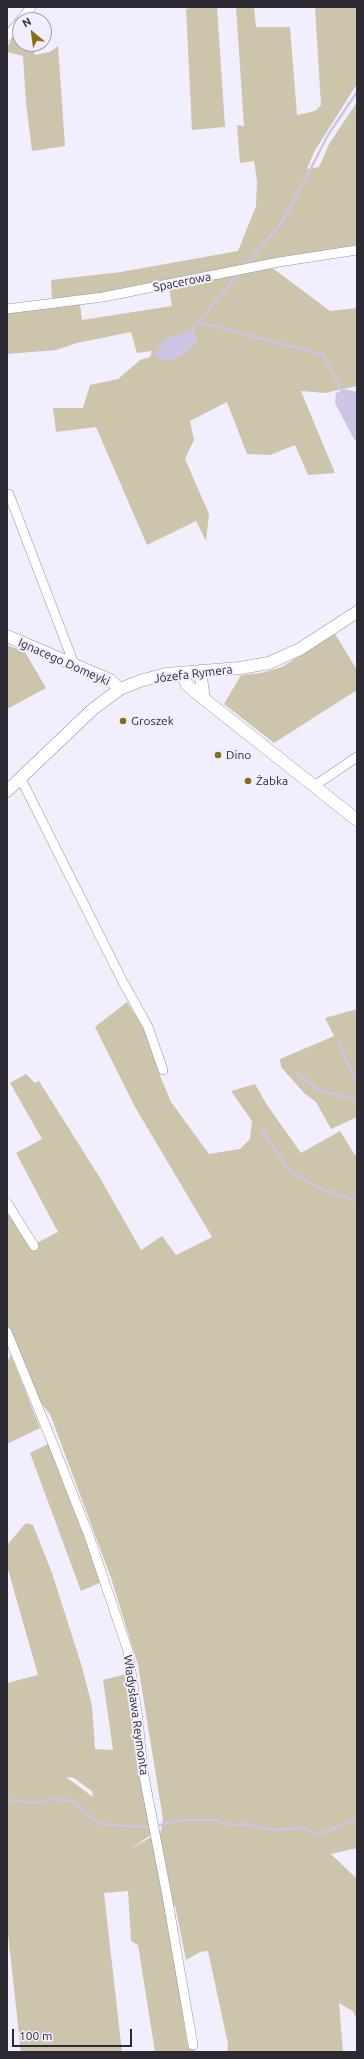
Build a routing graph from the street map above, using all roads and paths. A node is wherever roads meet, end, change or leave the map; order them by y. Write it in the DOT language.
graph roads {
  1 [pos="357,250"];
  2 [pos="7,309"];
  3 [pos="9,494"];
  4 [pos="357,612"];
  5 [pos="7,636"];
  6 [pos="74,664"];
  7 [pos="200,671"];
  8 [pos="182,673"];
  9 [pos="120,689"];
  10 [pos="204,699"];
  11 [pos="357,757"];
  12 [pos="21,779"];
  13 [pos="314,786"];
  14 [pos="7,791"];
  15 [pos="357,820"];
  16 [pos="163,1070"];
  17 [pos="7,1203"];
  18 [pos="34,1246"];
  19 [pos="7,1332"];
  20 [pos="193,2045"];
  1 -- 2 [label="street, Spacerowa"];
  3 -- 6 [label="street"];
  4 -- 7 [label="street, Józefa Rymera"];
  5 -- 6 [label="street, Ignacego Domeyki"];
  6 -- 9 [label="street, Ignacego Domeyki"];
  7 -- 8 [label="street, Józefa Rymera"];
  7 -- 10 [label="street"];
  8 -- 9 [label="street, Józefa Rymera"];
  8 -- 10 [label="street"];
  9 -- 12 [label="street, Józefa Rymera"];
  10 -- 13 [label="street"];
  11 -- 13 [label="street"];
  12 -- 14 [label="street, Józefa Rymera"];
  12 -- 16 [label="street"];
  13 -- 15 [label="street"];
  17 -- 18 [label="street"];
  19 -- 20 [label="street, Władysława Reymonta"];
}
